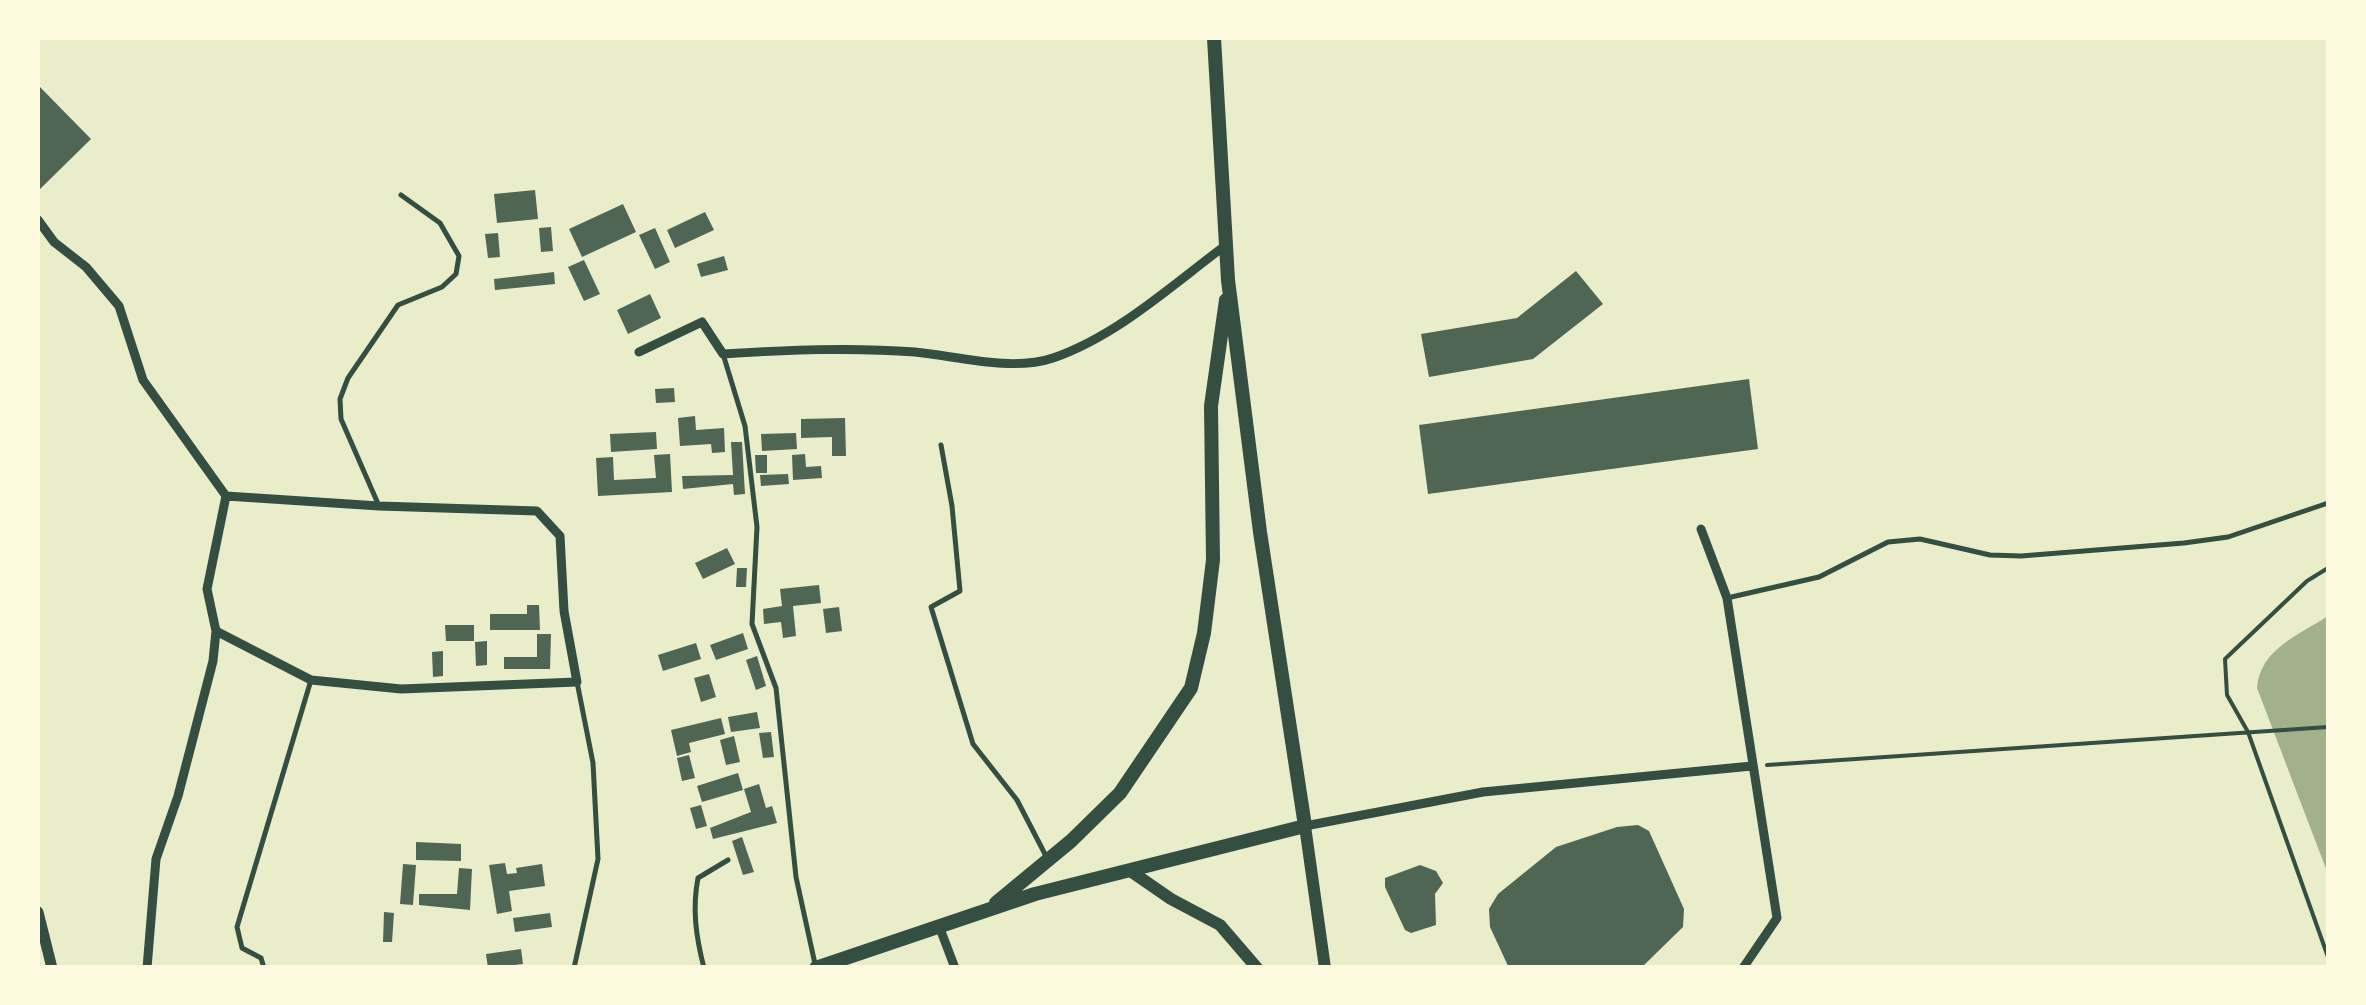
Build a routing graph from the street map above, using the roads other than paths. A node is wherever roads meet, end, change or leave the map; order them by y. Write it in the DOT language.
graph roads {
  1 [pos="1214,38"];
  2 [pos="400,195"];
  3 [pos="38,220"];
  4 [pos="1226,245"];
  5 [pos="1228,280"];
  6 [pos="639,352"];
  7 [pos="722,354"];
  8 [pos="941,445"];
  9 [pos="226,496"];
  10 [pos="2328,503"];
  11 [pos="379,506"];
  12 [pos="1701,529"];
  13 [pos="1728,598"];
  14 [pos="216,632"];
  15 [pos="310,680"];
  16 [pos="577,682"];
  17 [pos="1752,766"];
  18 [pos="1305,826"];
  19 [pos="728,860"];
  20 [pos="1048,860"];
  21 [pos="1129,870"];
  22 [pos="986,910"];
  23 [pos="38,912"];
  24 [pos="939,926"];
  25 [pos="52,968"];
  26 [pos="147,968"];
  27 [pos="264,968"];
  28 [pos="574,968"];
  29 [pos="704,968"];
  30 [pos="816,968"];
  31 [pos="954,968"];
  32 [pos="1257,968"];
  33 [pos="1324,968"];
  34 [pos="1742,968"];
  1 -- 4 [label="main road"];
  2 -- 11 [label="lane"];
  3 -- 9 [label="street"];
  4 -- 5 [label="main road"];
  4 -- 7 [label="street"];
  5 -- 18 [label="main road"];
  5 -- 20 [label="main road"];
  6 -- 7 [label="street"];
  7 -- 30 [label="lane"];
  8 -- 20 [label="lane"];
  9 -- 11 [label="street"];
  9 -- 14 [label="street"];
  10 -- 13 [label="lane"];
  11 -- 16 [label="street"];
  12 -- 13 [label="street"];
  13 -- 17 [label="street"];
  14 -- 15 [label="street"];
  14 -- 26 [label="street"];
  15 -- 16 [label="street"];
  15 -- 27 [label="lane"];
  16 -- 28 [label="lane"];
  17 -- 18 [label="street"];
  17 -- 34 [label="street"];
  18 -- 21 [label="main road"];
  18 -- 33 [label="main road"];
  19 -- 29 [label="lane"];
  20 -- 22 [label="main road"];
  21 -- 22 [label="main road"];
  21 -- 32 [label="main road"];
  22 -- 24 [label="main road"];
  23 -- 25 [label="street"];
  24 -- 30 [label="main road"];
  24 -- 31 [label="street"];
}
